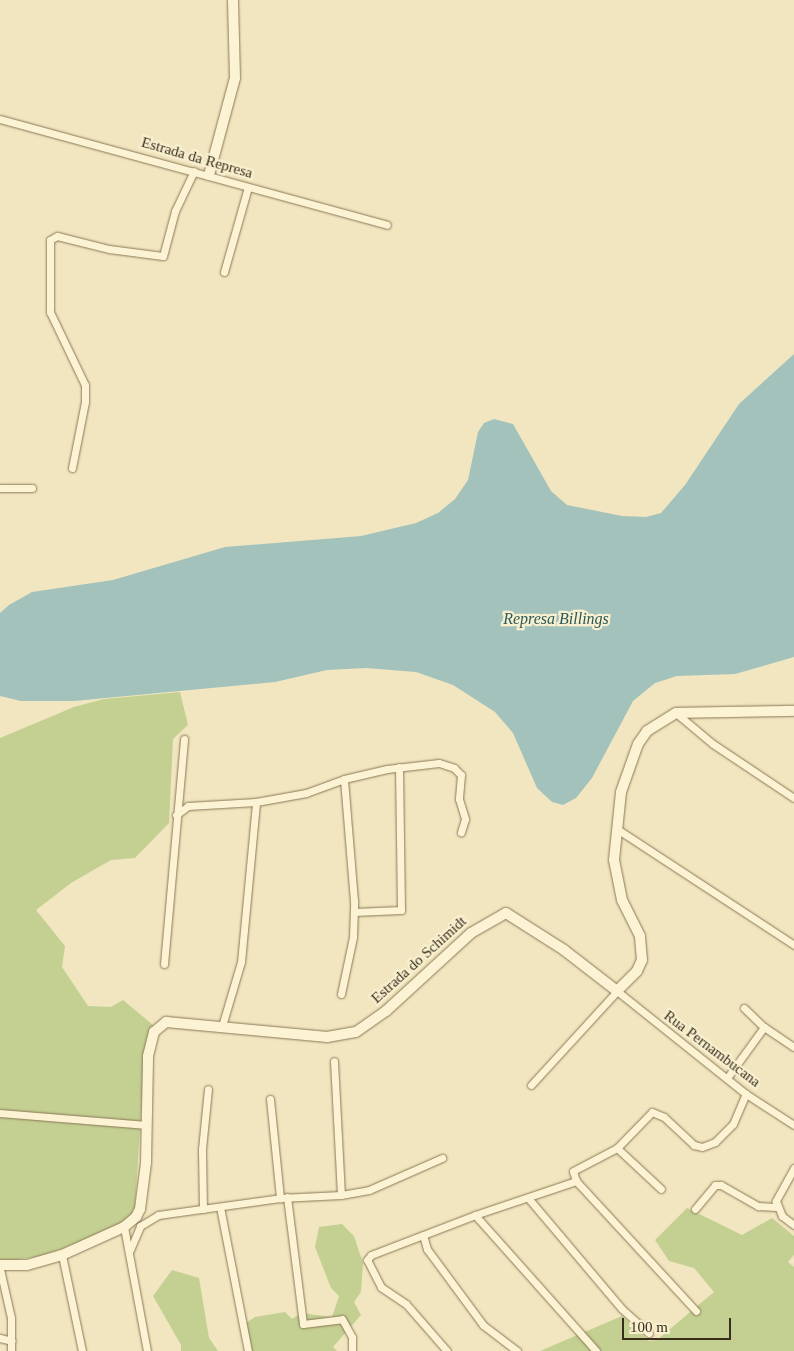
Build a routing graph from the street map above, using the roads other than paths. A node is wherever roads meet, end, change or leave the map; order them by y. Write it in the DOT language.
graph roads {
  1 [pos="233,0"];
  2 [pos="0,119"];
  3 [pos="194,171"];
  4 [pos="210,175"];
  5 [pos="248,187"];
  6 [pos="387,225"];
  7 [pos="224,272"];
  8 [pos="72,468"];
  9 [pos="0,488"];
  10 [pos="32,488"];
  11 [pos="794,712"];
  12 [pos="676,713"];
  13 [pos="184,739"];
  14 [pos="399,767"];
  15 [pos="344,779"];
  16 [pos="794,798"];
  17 [pos="256,802"];
  18 [pos="176,815"];
  19 [pos="617,829"];
  20 [pos="460,832"];
  21 [pos="354,912"];
  22 [pos="794,945"];
  23 [pos="164,964"];
  24 [pos="617,991"];
  25 [pos="341,994"];
  26 [pos="744,1008"];
  27 [pos="222,1026"];
  28 [pos="764,1027"];
  29 [pos="794,1047"];
  30 [pos="334,1060"];
  31 [pos="727,1078"];
  32 [pos="530,1085"];
  33 [pos="208,1089"];
  34 [pos="746,1094"];
  35 [pos="270,1099"];
  36 [pos="0,1113"];
  37 [pos="147,1125"];
  38 [pos="794,1125"];
  39 [pos="617,1148"];
  40 [pos="442,1158"];
  41 [pos="794,1168"];
  42 [pos="576,1182"];
  43 [pos="661,1189"];
  44 [pos="341,1195"];
  45 [pos="284,1198"];
  46 [pos="529,1198"];
  47 [pos="220,1207"];
  48 [pos="776,1207"];
  49 [pos="202,1209"];
  50 [pos="695,1209"];
  51 [pos="475,1214"];
  52 [pos="794,1224"];
  53 [pos="124,1227"];
  54 [pos="423,1235"];
  55 [pos="130,1250"];
  56 [pos="62,1255"];
  57 [pos="0,1265"];
  58 [pos="0,1269"];
  59 [pos="696,1311"];
  60 [pos="649,1333"];
  61 [pos="0,1338"];
  62 [pos="12,1341"];
  63 [pos="11,1351"];
  64 [pos="82,1351"];
  65 [pos="147,1351"];
  66 [pos="248,1351"];
  67 [pos="352,1351"];
  68 [pos="447,1351"];
  69 [pos="517,1351"];
  70 [pos="596,1351"];
  1 -- 4 [label="street"];
  2 -- 3 [label="street, Estrada da Represa"];
  3 -- 4 [label="street, Estrada da Represa"];
  3 -- 8 [label="street"];
  4 -- 5 [label="street, Estrada da Represa"];
  5 -- 6 [label="street, Estrada da Represa"];
  5 -- 7 [label="street"];
  9 -- 10 [label="street"];
  11 -- 12 [label="street"];
  12 -- 16 [label="street"];
  12 -- 19 [label="street"];
  13 -- 18 [label="street"];
  14 -- 15 [label="street"];
  14 -- 20 [label="street"];
  14 -- 21 [label="street"];
  15 -- 17 [label="street"];
  15 -- 21 [label="street"];
  17 -- 18 [label="street"];
  17 -- 27 [label="street"];
  18 -- 23 [label="street"];
  19 -- 22 [label="street"];
  19 -- 24 [label="street"];
  21 -- 25 [label="street"];
  24 -- 27 [label="street, Estrada do Schimidt"];
  24 -- 31 [label="street, Rua Pernambucana"];
  24 -- 32 [label="street"];
  26 -- 28 [label="street"];
  27 -- 37 [label="street, Estrada do Schimidt"];
  28 -- 29 [label="street"];
  28 -- 31 [label="street"];
  30 -- 44 [label="street"];
  31 -- 34 [label="street, Rua Pernambucana"];
  33 -- 49 [label="street"];
  34 -- 38 [label="street, Rua Pernambucana"];
  34 -- 39 [label="street"];
  35 -- 45 [label="street"];
  36 -- 37 [label="street"];
  37 -- 53 [label="street, Estrada do Schimidt"];
  39 -- 42 [label="street"];
  39 -- 43 [label="street"];
  40 -- 44 [label="street"];
  41 -- 48 [label="street"];
  42 -- 46 [label="street"];
  42 -- 59 [label="street"];
  44 -- 45 [label="street"];
  45 -- 47 [label="street"];
  45 -- 67 [label="street"];
  46 -- 51 [label="street"];
  46 -- 60 [label="street"];
  47 -- 49 [label="street"];
  47 -- 66 [label="street"];
  48 -- 50 [label="street"];
  48 -- 52 [label="street"];
  49 -- 55 [label="street"];
  51 -- 54 [label="street"];
  51 -- 70 [label="street"];
  53 -- 55 [label="street"];
  53 -- 56 [label="street, Estrada do Schimidt"];
  54 -- 68 [label="street"];
  54 -- 69 [label="street"];
  55 -- 65 [label="street"];
  56 -- 57 [label="street, Estrada do Schimidt"];
  56 -- 64 [label="street"];
  58 -- 62 [label="street"];
  61 -- 62 [label="street"];
  62 -- 63 [label="street"];
}
